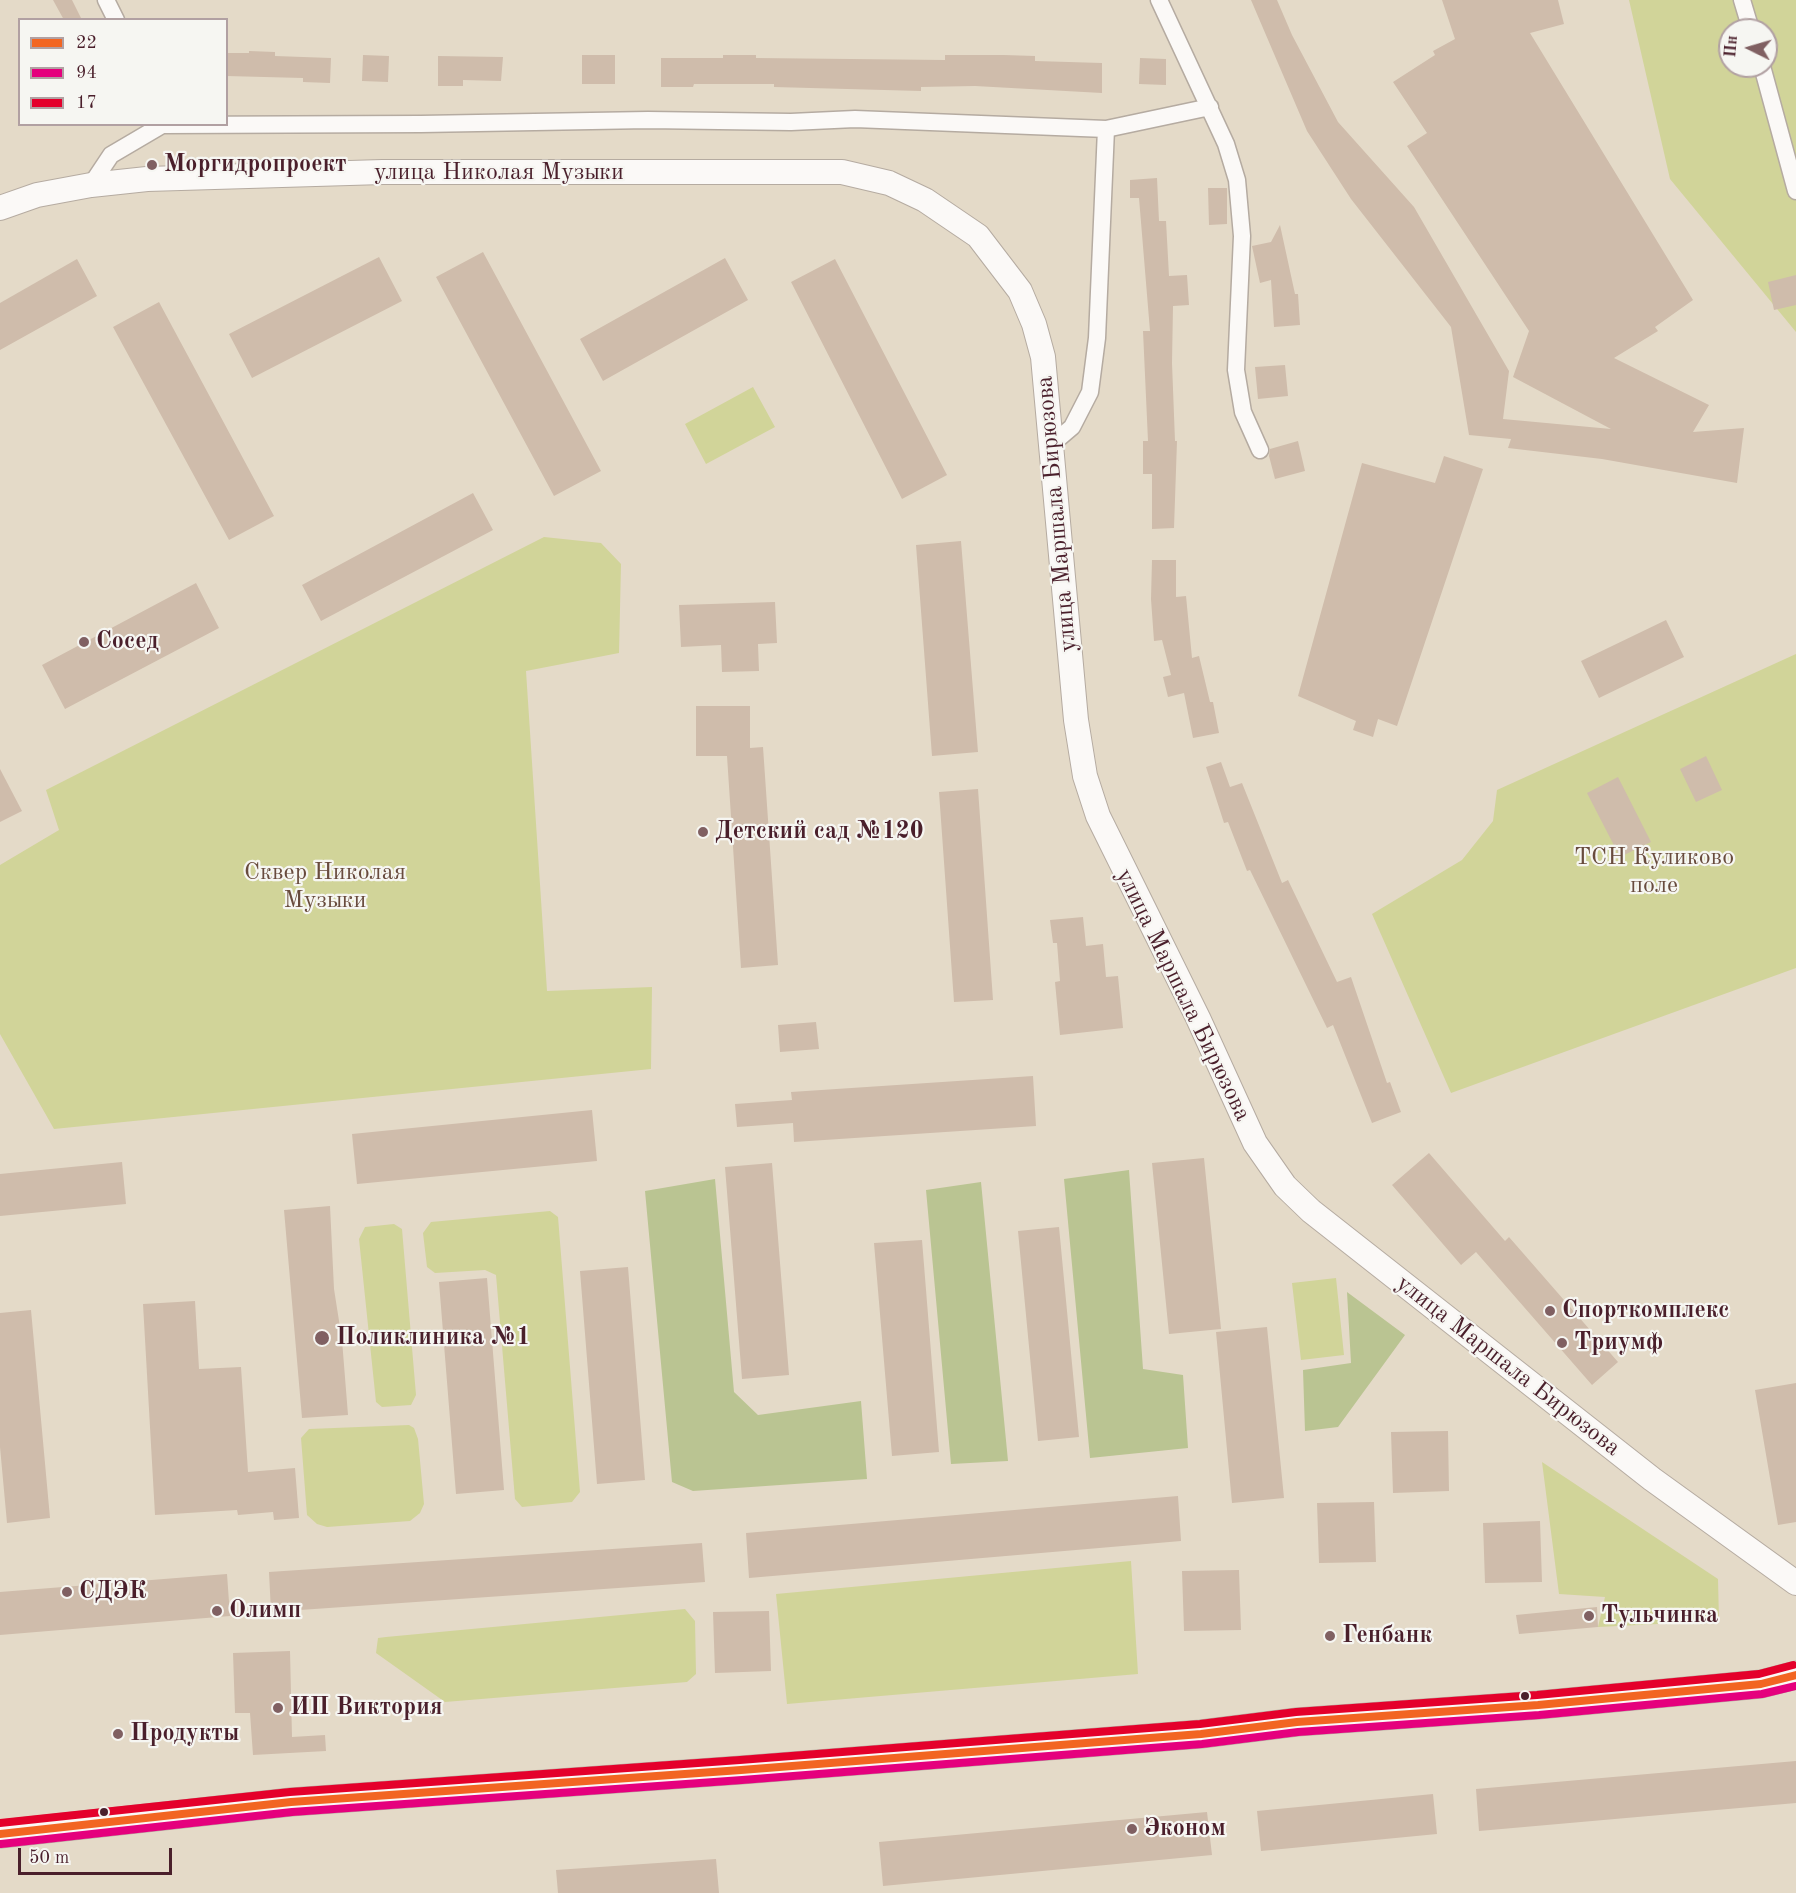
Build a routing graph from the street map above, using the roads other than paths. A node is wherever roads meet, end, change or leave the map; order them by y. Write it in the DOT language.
graph roads {
  1 [pos="106,0"];
  2 [pos="1159,0"];
  3 [pos="1742,0"];
  4 [pos="115,18"];
  5 [pos="1747,18"];
  6 [pos="1765,78"];
  7 [pos="1210,107"];
  8 [pos="228,125"];
  9 [pos="160,126"];
  10 [pos="1106,129"];
  11 [pos="91,184"];
  12 [pos="1796,191"];
  13 [pos="925,200"];
  14 [pos="0,208"];
  15 [pos="1052,444"];
  16 [pos="1260,450"];
  17 [pos="1751,1553"];
  18 [pos="1796,1583"];
  19 [pos="1796,1598"];
  20 [pos="1796,1675"];
  21 [pos="0,1834"];
  1 -- 4 [label="street"];
  2 -- 7 [label="street"];
  3 -- 5 [label="street"];
  6 -- 12 [label="street"];
  7 -- 10 [label="street"];
  7 -- 16 [label="street"];
  8 -- 10 [label="street"];
  9 -- 11 [label="street"];
  10 -- 15 [label="street"];
  11 -- 13 [label="main road, улица Николая Музыки"];
  11 -- 14 [label="main road, улица Николая Музыки"];
  13 -- 15 [label="main road, улица Маршала Бирюзова"];
  15 -- 17 [label="main road, улица Маршала Бирюзова"];
  17 -- 18 [label="main road, улица Маршала Бирюзова"];
  17 -- 19 [label="main road"];
  20 -- 21 [label="main road"];
}
